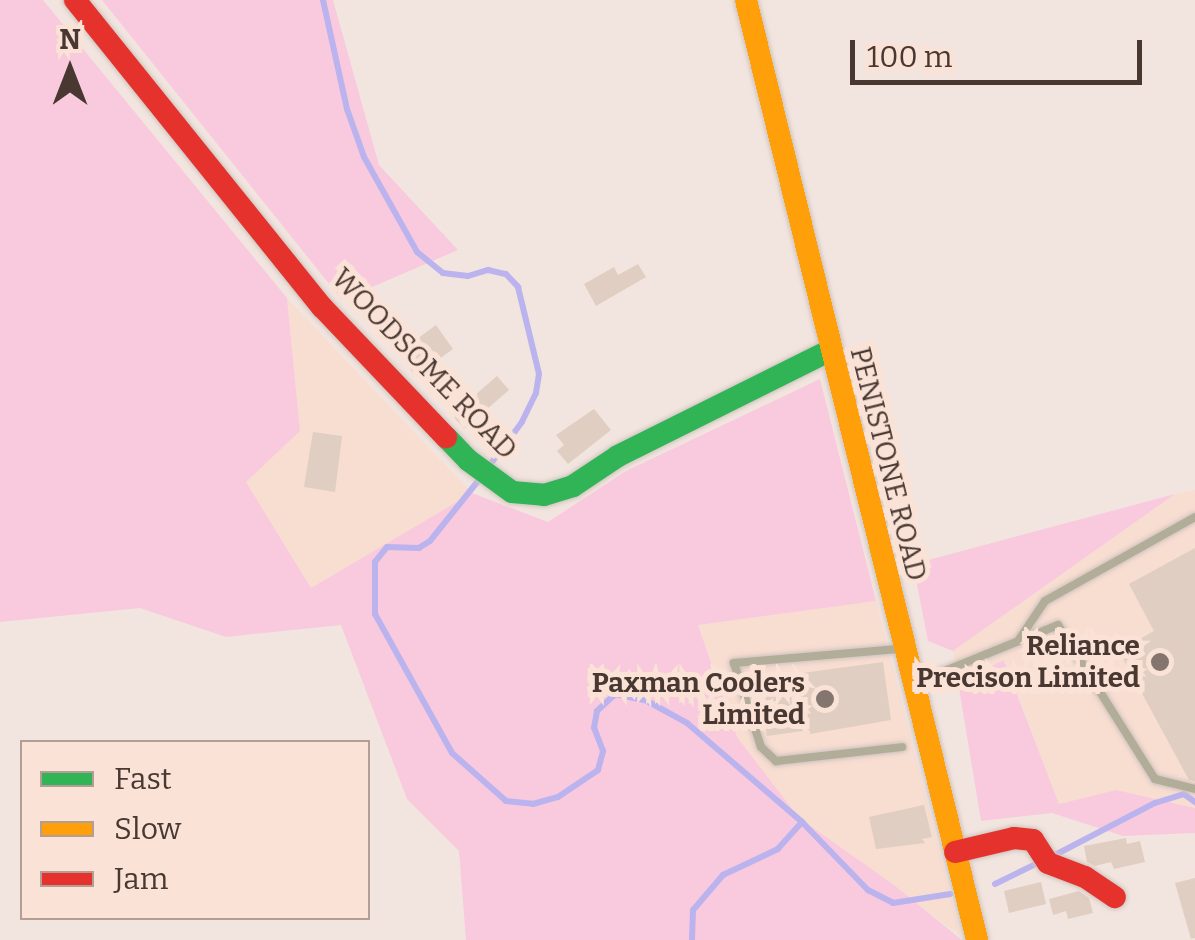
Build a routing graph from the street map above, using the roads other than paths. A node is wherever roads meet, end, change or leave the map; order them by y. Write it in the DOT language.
graph roads {
  1 [pos="75,0"];
  2 [pos="746,0"];
  3 [pos="829,351"];
  4 [pos="1195,518"];
  5 [pos="1018,641"];
  6 [pos="903,648"];
  7 [pos="912,684"];
  8 [pos="902,747"];
  9 [pos="1195,789"];
  10 [pos="955,852"];
  11 [pos="1115,897"];
  12 [pos="978,940"];
  1 -- 3 [label="main road, WOODSOME ROAD"];
  2 -- 3 [label="main road, PENISTONE ROAD"];
  3 -- 6 [label="main road, PENISTONE ROAD"];
  4 -- 5 [label="lane"];
  5 -- 7 [label="lane"];
  5 -- 9 [label="lane"];
  6 -- 7 [label="main road, PENISTONE ROAD"];
  6 -- 8 [label="lane"];
  7 -- 10 [label="main road, PENISTONE ROAD"];
  10 -- 11 [label="main road"];
  10 -- 12 [label="main road, PENISTONE ROAD"];
}
